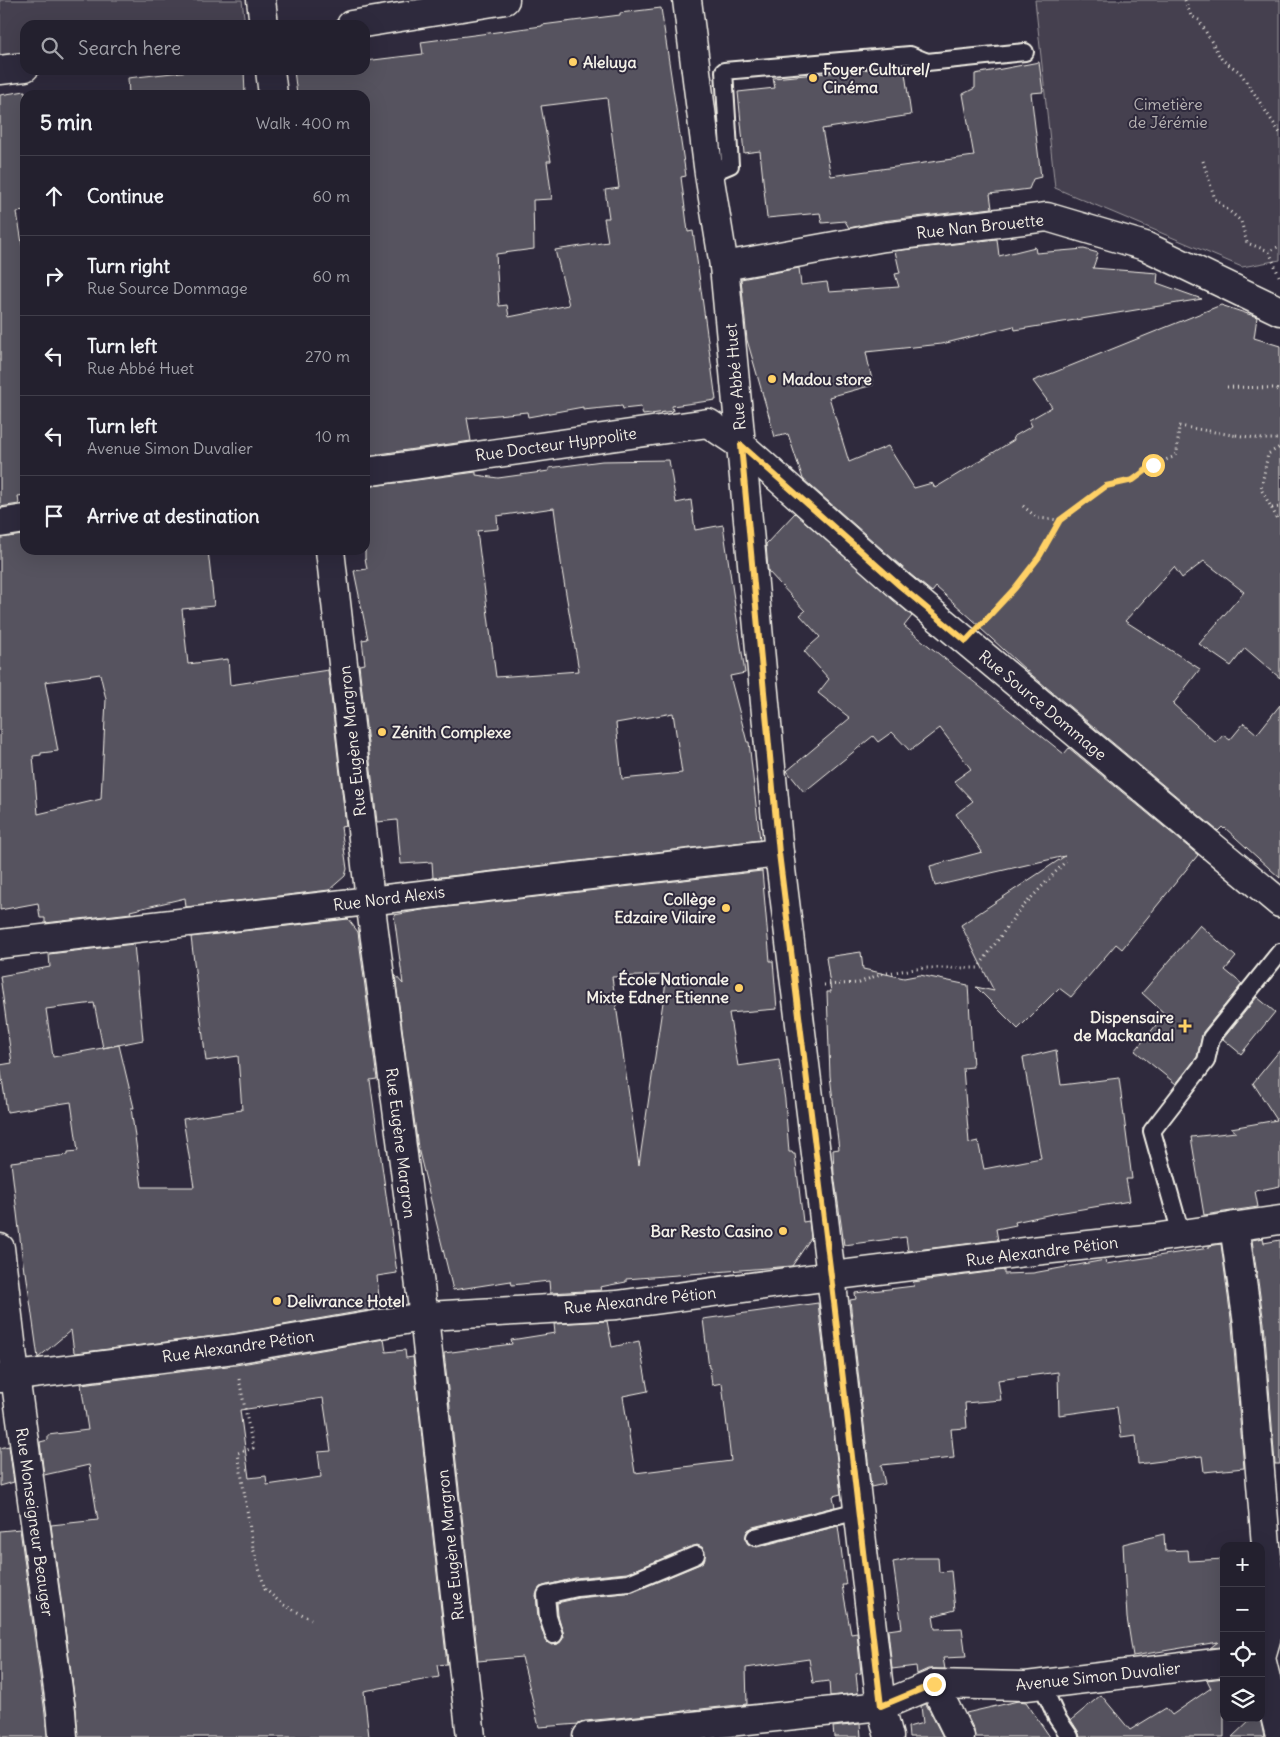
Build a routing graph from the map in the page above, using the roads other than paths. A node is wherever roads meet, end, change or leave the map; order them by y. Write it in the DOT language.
graph roads {
  1 [pos="261,0"];
  2 [pos="505,0"];
  3 [pos="687,0"];
  4 [pos="263,20"];
  5 [pos="370,22"];
  6 [pos="1025,52"];
  7 [pos="20,68"];
  8 [pos="0,70"];
  9 [pos="271,75"];
  10 [pos="272,90"];
  11 [pos="709,174"];
  12 [pos="724,266"];
  13 [pos="1280,312"];
  14 [pos="741,445"];
  15 [pos="370,471"];
  16 [pos="20,520"];
  17 [pos="0,523"];
  18 [pos="331,555"];
  19 [pos="779,853"];
  20 [pos="370,900"];
  21 [pos="1280,903"];
  22 [pos="0,944"];
  23 [pos="1280,952"];
  24 [pos="1280,1220"];
  25 [pos="1234,1226"];
  26 [pos="1181,1234"];
  27 [pos="0,1248"];
  28 [pos="831,1276"];
  29 [pos="424,1317"];
  30 [pos="8,1377"];
  31 [pos="858,1511"];
  32 [pos="755,1537"];
  33 [pos="696,1554"];
  34 [pos="554,1635"];
  35 [pos="1265,1644"];
  36 [pos="1280,1655"];
  37 [pos="1265,1657"];
  38 [pos="1220,1662"];
  39 [pos="1265,1674"];
  40 [pos="1040,1683"];
  41 [pos="934,1684"];
  42 [pos="881,1706"];
  43 [pos="605,1736"];
  44 [pos="1280,1736"];
  45 [pos="63,1737"];
  46 [pos="471,1737"];
  47 [pos="890,1737"];
  48 [pos="960,1737"];
  49 [pos="1070,1737"];
  1 -- 4 [label="street"];
  2 -- 5 [label="street"];
  3 -- 11 [label="street, Rue Abbé Huet"];
  6 -- 11 [label="lane"];
  7 -- 8 [label="street"];
  9 -- 10 [label="street"];
  11 -- 12 [label="street, Rue Abbé Huet"];
  12 -- 13 [label="street, Rue Nan Brouette"];
  12 -- 14 [label="street, Rue Abbé Huet"];
  14 -- 15 [label="street, Rue Docteur Hyppolite"];
  14 -- 19 [label="street, Rue Abbé Huet"];
  14 -- 21 [label="street, Rue Source Dommage"];
  16 -- 17 [label="street"];
  18 -- 20 [label="street, Rue Eugène Margron"];
  19 -- 20 [label="street, Rue Nord Alexis"];
  19 -- 28 [label="street, Rue Abbé Huet"];
  20 -- 22 [label="street, Rue Nord Alexis"];
  20 -- 29 [label="street, Rue Eugène Margron"];
  23 -- 26 [label="lane"];
  24 -- 25 [label="street, Rue Alexandre Pétion"];
  25 -- 26 [label="street, Rue Alexandre Pétion"];
  25 -- 35 [label="street"];
  26 -- 28 [label="street, Rue Alexandre Pétion"];
  27 -- 30 [label="street, Rue Monseigneur Beauger"];
  28 -- 29 [label="street, Rue Alexandre Pétion"];
  28 -- 31 [label="street, Rue Abbé Huet"];
  29 -- 30 [label="street, Rue Alexandre Pétion"];
  29 -- 46 [label="street, Rue Eugène Margron"];
  30 -- 45 [label="street, Rue Monseigneur Beauger"];
  31 -- 32 [label="lane"];
  31 -- 42 [label="street, Rue Abbé Huet"];
  33 -- 34 [label="lane"];
  36 -- 37 [label="street"];
  38 -- 40 [label="street, Avenue Simon Duvalier"];
  39 -- 44 [label="street"];
  40 -- 41 [label="street, Avenue Simon Duvalier"];
  40 -- 49 [label="lane"];
  41 -- 42 [label="street, Avenue Simon Duvalier"];
  41 -- 48 [label="street"];
  42 -- 43 [label="street, Avenue Simon Duvalier"];
  42 -- 47 [label="street, Rue Abbé Huet"];
}
